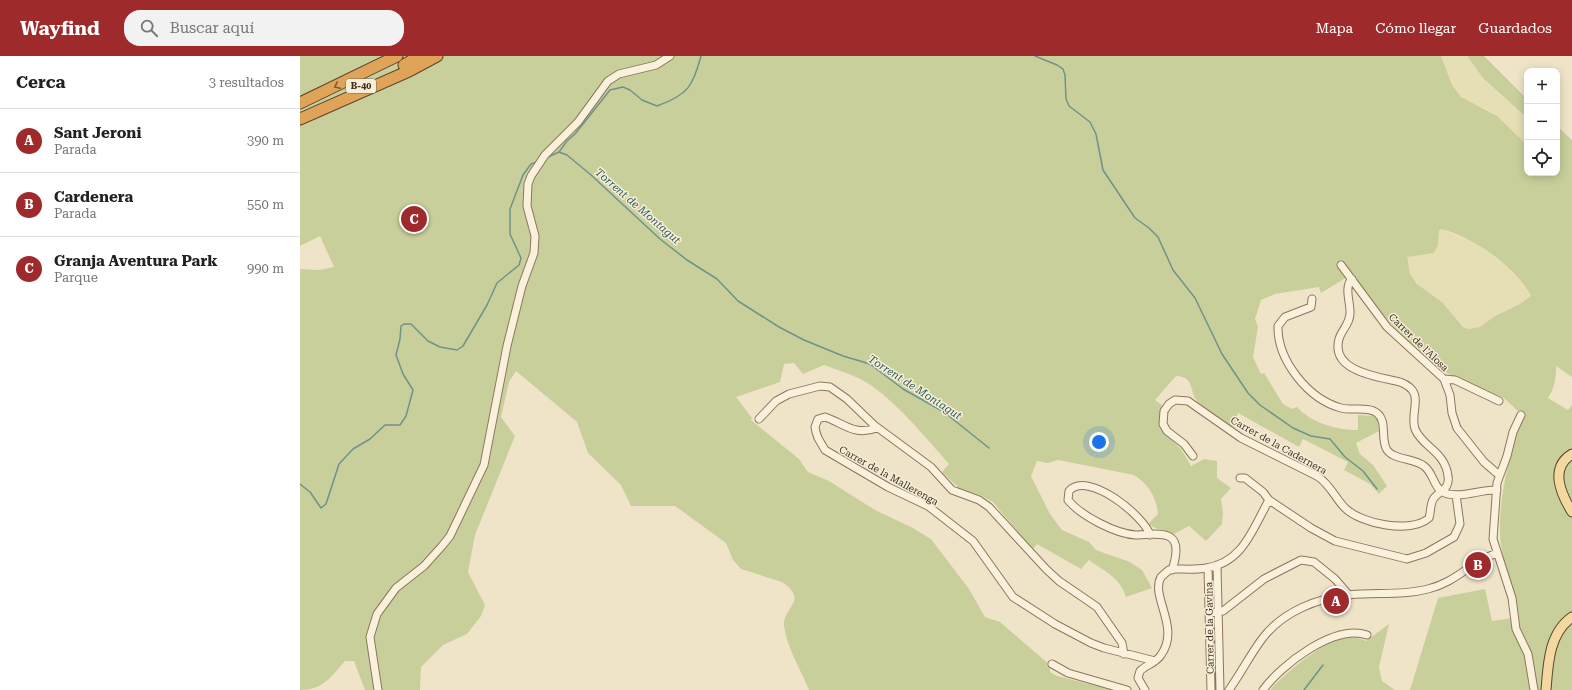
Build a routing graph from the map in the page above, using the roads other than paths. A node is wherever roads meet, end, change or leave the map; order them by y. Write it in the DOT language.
graph roads {
  1 [pos="398,56"];
  2 [pos="420,56"];
  3 [pos="437,56"];
  4 [pos="670,56"];
  5 [pos="300,103"];
  6 [pos="300,114"];
  7 [pos="300,119"];
  8 [pos="1341,265"];
  9 [pos="1352,279"];
  10 [pos="1312,299"];
  11 [pos="1444,379"];
  12 [pos="1500,401"];
  13 [pos="1520,415"];
  14 [pos="759,419"];
  15 [pos="877,428"];
  16 [pos="1572,454"];
  17 [pos="1193,456"];
  18 [pos="1499,475"];
  19 [pos="1240,478"];
  20 [pos="1497,490"];
  21 [pos="1442,492"];
  22 [pos="1456,496"];
  23 [pos="1269,500"];
  24 [pos="1572,506"];
  25 [pos="1150,535"];
  26 [pos="1497,552"];
  27 [pos="1218,566"];
  28 [pos="1208,568"];
  29 [pos="1172,570"];
  30 [pos="1349,595"];
  31 [pos="1218,612"];
  32 [pos="1210,613"];
  33 [pos="1572,617"];
  34 [pos="1367,635"];
  35 [pos="1124,654"];
  36 [pos="1155,661"];
  37 [pos="1052,664"];
  38 [pos="378,690"];
  39 [pos="1127,690"];
  40 [pos="1144,690"];
  41 [pos="1210,690"];
  42 [pos="1220,690"];
  43 [pos="1229,690"];
  44 [pos="1263,690"];
  45 [pos="1534,690"];
  46 [pos="1546,690"];
  1 -- 5 [label="highway, B-40, one-way"];
  2 -- 6 [label="highway, B-40"];
  3 -- 7 [label="highway"];
  4 -- 38 [label="street"];
  8 -- 9 [label="street, Carrer de l'Alosa"];
  9 -- 11 [label="street, Carrer de l'Alosa"];
  9 -- 21 [label="street, Carrer de la Cadernera"];
  10 -- 21 [label="street"];
  11 -- 12 [label="street"];
  11 -- 18 [label="street, Carrer de l'Alosa"];
  13 -- 18 [label="street"];
  14 -- 15 [label="street"];
  15 -- 35 [label="street"];
  15 -- 35 [label="street, Carrer de la Mallerenga"];
  16 -- 24 [label="main road"];
  17 -- 21 [label="street, Carrer de la Cadernera"];
  18 -- 20 [label="street"];
  19 -- 23 [label="street"];
  20 -- 22 [label="street"];
  20 -- 26 [label="street"];
  21 -- 22 [label="street"];
  22 -- 23 [label="street"];
  23 -- 27 [label="street"];
  25 -- 25 [label="street"];
  25 -- 29 [label="street"];
  26 -- 30 [label="street"];
  26 -- 45 [label="street"];
  27 -- 28 [label="street"];
  27 -- 31 [label="street, Carrer de la Gavina"];
  28 -- 29 [label="street"];
  28 -- 32 [label="street, Carrer de la Gavina"];
  29 -- 36 [label="street"];
  30 -- 31 [label="street"];
  30 -- 43 [label="street"];
  31 -- 32 [label="street"];
  31 -- 42 [label="street, Carrer de la Gavina"];
  32 -- 41 [label="street, Carrer de la Gavina"];
  33 -- 46 [label="main road"];
  34 -- 44 [label="street"];
  35 -- 36 [label="street, Carrer de la Mallerenga"];
  36 -- 40 [label="street"];
  37 -- 39 [label="street"];
}
